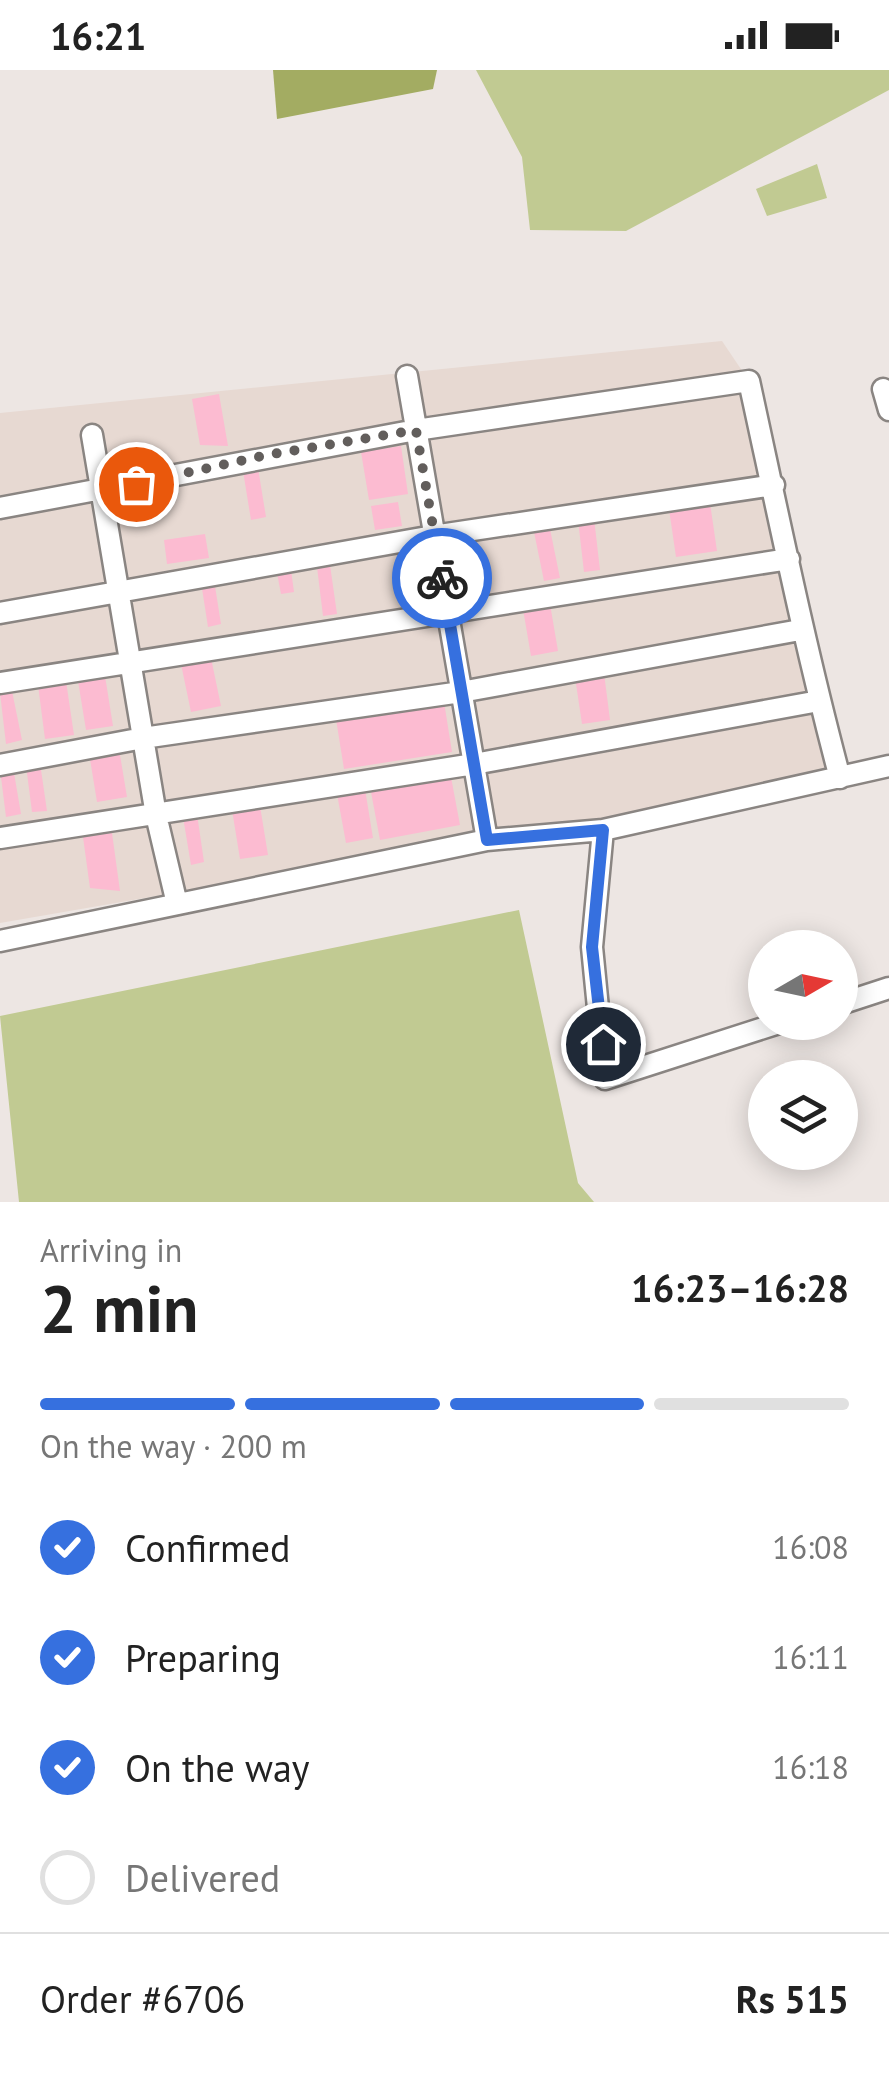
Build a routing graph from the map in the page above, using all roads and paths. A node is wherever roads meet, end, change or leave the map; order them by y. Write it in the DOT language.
graph roads {
  1 [pos="407,376"];
  2 [pos="884,388"];
  3 [pos="889,410"];
  4 [pos="416,430"];
  5 [pos="92,435"];
  6 [pos="774,485"];
  7 [pos="104,491"];
  8 [pos="0,508"];
  9 [pos="434,536"];
  10 [pos="789,559"];
  11 [pos="119,591"];
  12 [pos="0,613"];
  13 [pos="448,615"];
  14 [pos="800,630"];
  15 [pos="130,662"];
  16 [pos="0,683"];
  17 [pos="462,692"];
  18 [pos="819,701"];
  19 [pos="143,738"];
  20 [pos="0,764"];
  21 [pos="474,764"];
  22 [pos="889,766"];
  23 [pos="840,778"];
  24 [pos="156,815"];
  25 [pos="603,830"];
  26 [pos="0,838"];
  27 [pos="487,840"];
  28 [pos="176,904"];
  29 [pos="0,941"];
  30 [pos="889,988"];
  31 [pos="858,998"];
  32 [pos="748,1033"];
  1 -- 4 [label="street"];
  2 -- 3 [label="street"];
  4 -- 6 [label="street"];
  4 -- 7 [label="street"];
  4 -- 9 [label="street"];
  5 -- 7 [label="street"];
  6 -- 9 [label="street"];
  6 -- 10 [label="street"];
  7 -- 8 [label="street"];
  7 -- 11 [label="street"];
  9 -- 11 [label="street"];
  9 -- 13 [label="street"];
  10 -- 13 [label="street"];
  10 -- 14 [label="street"];
  11 -- 12 [label="street"];
  11 -- 15 [label="street"];
  13 -- 15 [label="street"];
  13 -- 17 [label="street"];
  14 -- 17 [label="street"];
  14 -- 18 [label="street"];
  15 -- 16 [label="street"];
  15 -- 19 [label="street"];
  17 -- 19 [label="street"];
  17 -- 21 [label="street"];
  18 -- 21 [label="street"];
  18 -- 23 [label="street"];
  19 -- 20 [label="street"];
  19 -- 24 [label="street"];
  21 -- 24 [label="street"];
  21 -- 27 [label="street"];
  22 -- 23 [label="street"];
  23 -- 25 [label="street"];
  24 -- 26 [label="street"];
  24 -- 28 [label="street"];
  25 -- 27 [label="street"];
  25 -- 32 [label="street"];
  27 -- 28 [label="street"];
  28 -- 29 [label="street"];
  30 -- 31 [label="street"];
}
